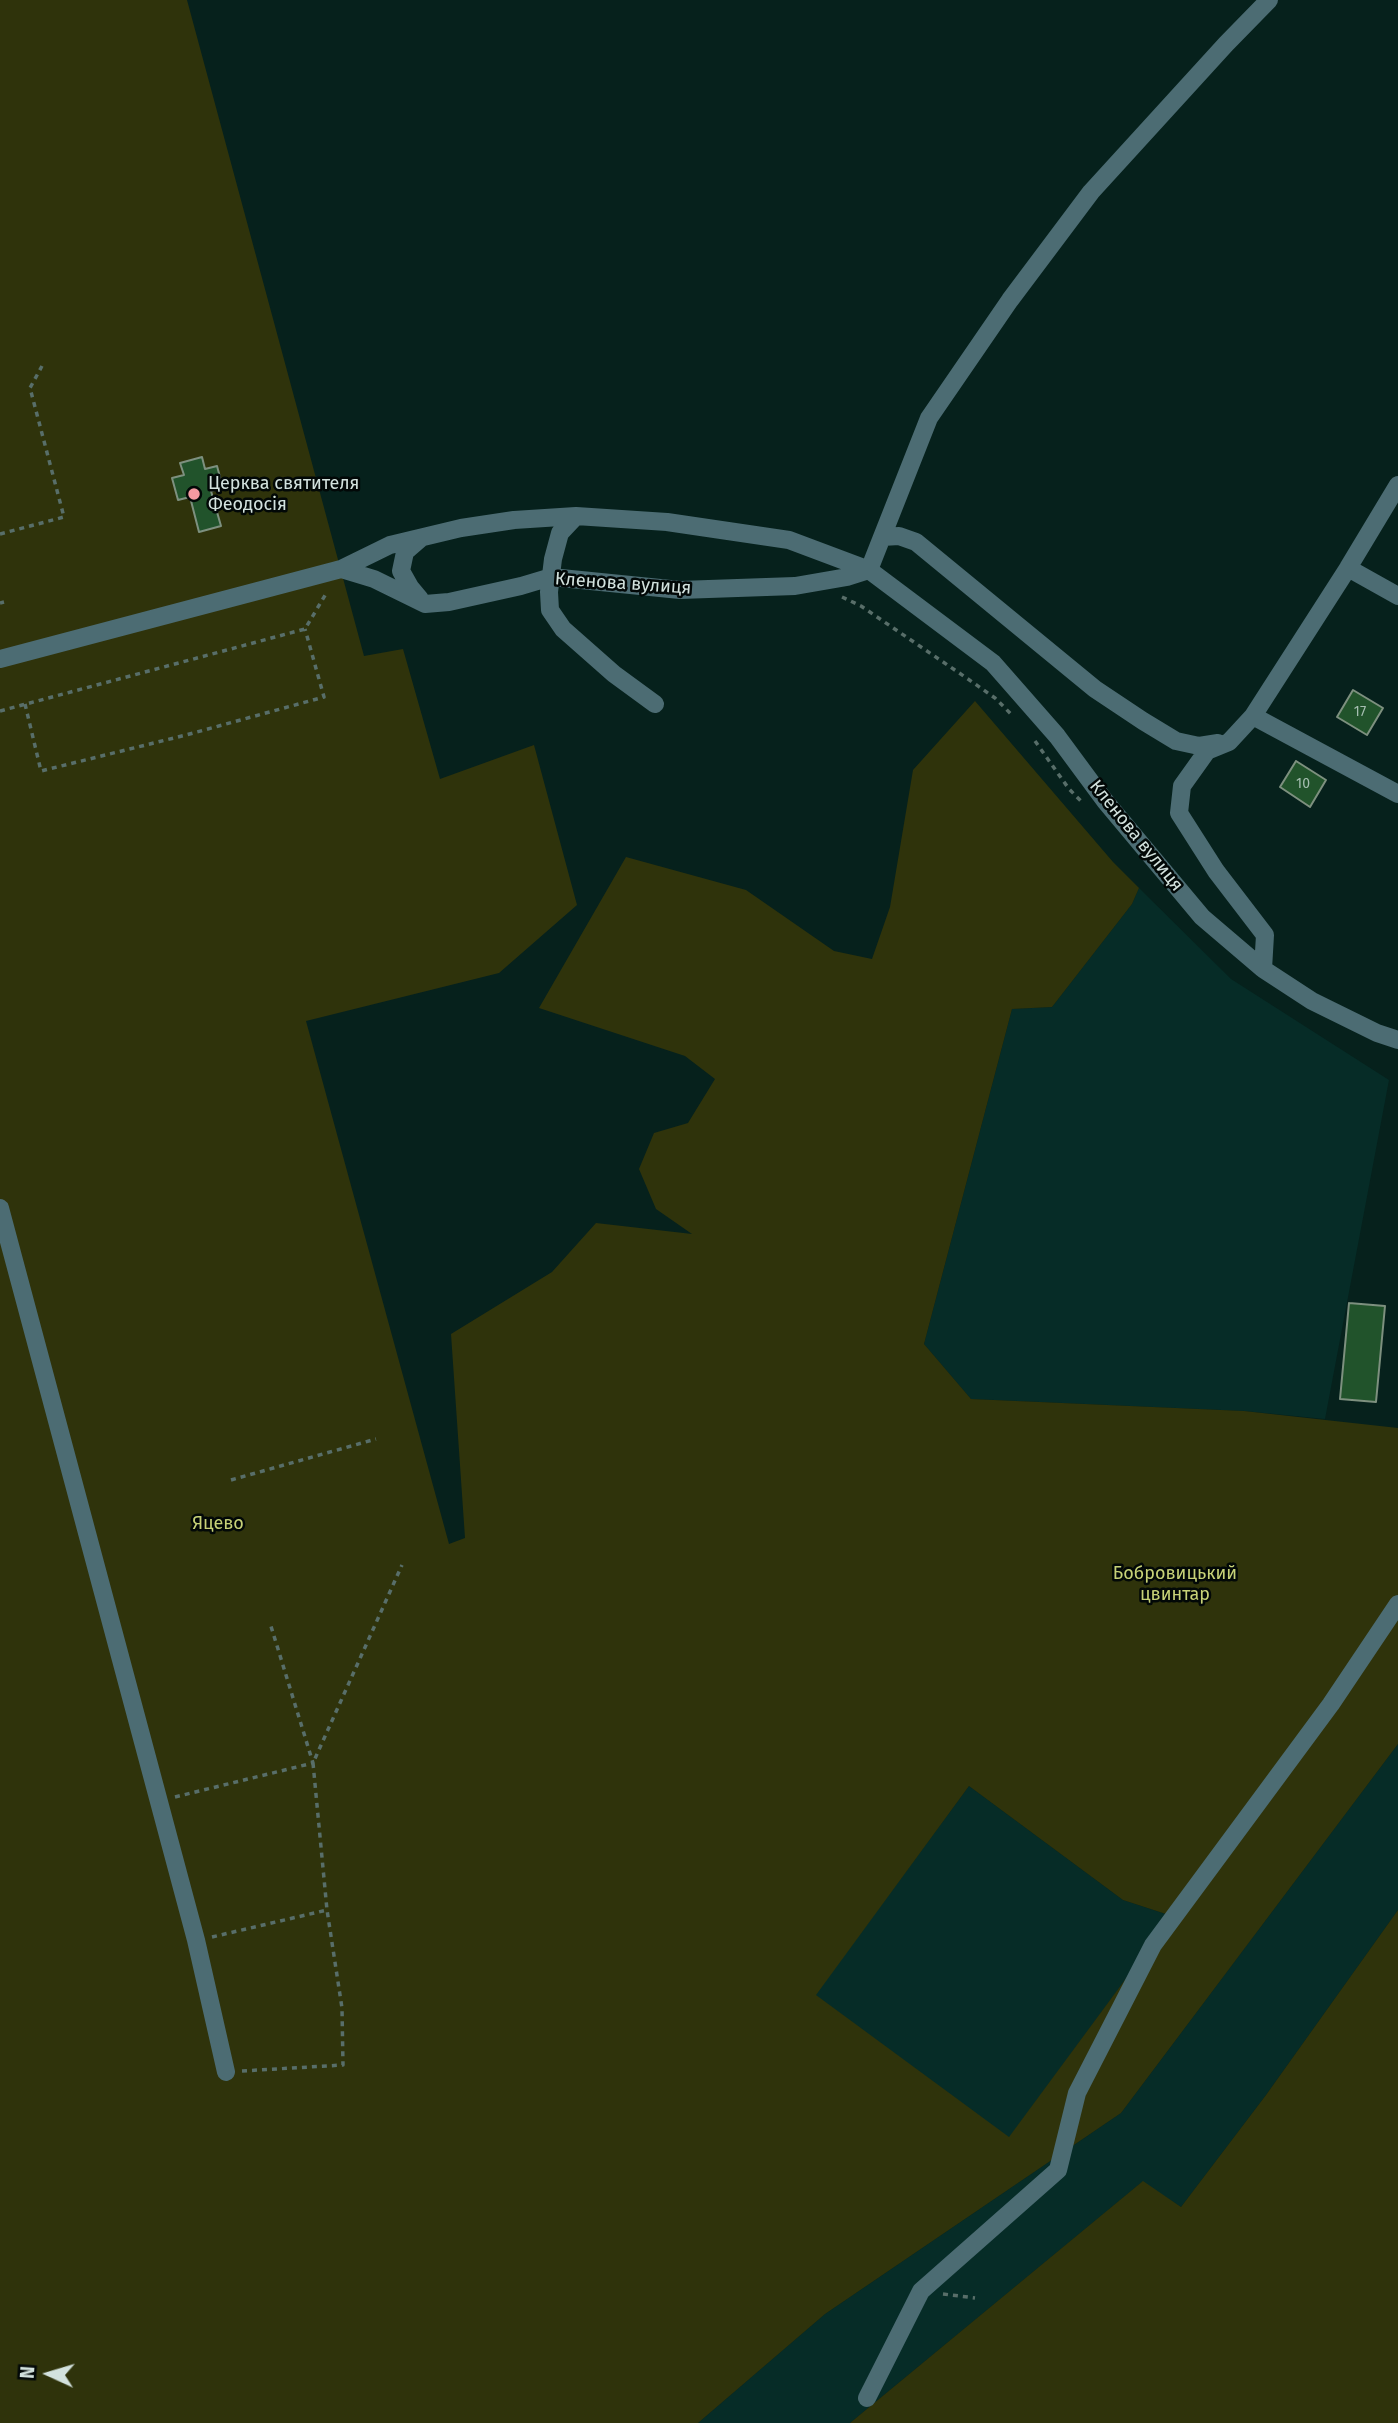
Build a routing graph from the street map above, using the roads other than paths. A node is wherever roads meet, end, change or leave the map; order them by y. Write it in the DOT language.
graph roads {
  1 [pos="1269,0"];
  2 [pos="1398,485"];
  3 [pos="576,516"];
  4 [pos="423,537"];
  5 [pos="882,537"];
  6 [pos="1348,568"];
  7 [pos="341,569"];
  8 [pos="869,570"];
  9 [pos="551,577"];
  10 [pos="1398,596"];
  11 [pos="425,604"];
  12 [pos="0,660"];
  13 [pos="655,704"];
  14 [pos="1253,716"];
  15 [pos="1229,742"];
  16 [pos="1398,794"];
  17 [pos="1264,969"];
  18 [pos="1398,1040"];
  19 [pos="0,1208"];
  20 [pos="1398,1604"];
  21 [pos="226,2071"];
  22 [pos="867,2398"];
  1 -- 5 [label="street"];
  2 -- 6 [label="street"];
  3 -- 4 [label="street, Кленова вулиця"];
  3 -- 8 [label="street, Кленова вулиця"];
  3 -- 9 [label="street"];
  4 -- 7 [label="street, Кленова вулиця"];
  4 -- 11 [label="street"];
  5 -- 8 [label="street"];
  5 -- 15 [label="street"];
  6 -- 10 [label="street"];
  6 -- 14 [label="street"];
  7 -- 11 [label="street"];
  7 -- 12 [label="street, Кленова вулиця"];
  8 -- 9 [label="street, Кленова вулиця"];
  8 -- 17 [label="street, Кленова вулиця"];
  9 -- 11 [label="street, Кленова вулиця"];
  9 -- 13 [label="street"];
  14 -- 15 [label="street"];
  14 -- 16 [label="street"];
  15 -- 17 [label="street"];
  17 -- 18 [label="street, Кленова вулиця"];
  19 -- 21 [label="street"];
  20 -- 22 [label="street"];
}
